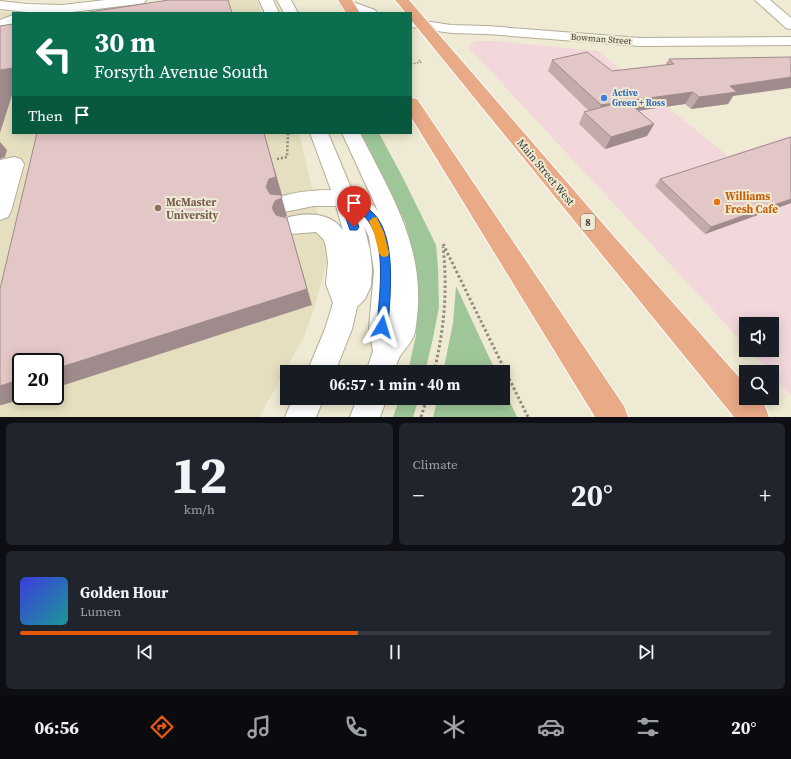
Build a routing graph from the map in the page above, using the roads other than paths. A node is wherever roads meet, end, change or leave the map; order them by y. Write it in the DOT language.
graph roads {
  1 [pos="139,0"];
  2 [pos="266,0"];
  3 [pos="284,0"];
  4 [pos="402,0"];
  5 [pos="762,0"];
  6 [pos="116,2"];
  7 [pos="0,5"];
  8 [pos="348,6"];
  9 [pos="33,11"];
  10 [pos="272,12"];
  11 [pos="290,12"];
  12 [pos="367,12"];
  13 [pos="410,12"];
  14 [pos="412,16"];
  15 [pos="12,19"];
  16 [pos="0,25"];
  17 [pos="418,25"];
  18 [pos="791,25"];
  19 [pos="791,41"];
  20 [pos="412,105"];
  21 [pos="352,134"];
  22 [pos="321,137"];
  23 [pos="2,167"];
  24 [pos="307,199"];
  25 [pos="345,201"];
  26 [pos="1,207"];
  27 [pos="346,302"];
  28 [pos="384,361"];
  29 [pos="324,365"];
  30 [pos="306,405"];
  31 [pos="369,405"];
  32 [pos="300,417"];
  33 [pos="365,417"];
  34 [pos="613,417"];
  35 [pos="754,417"];
  1 -- 6 [label="street"];
  2 -- 10 [label="street"];
  3 -- 11 [label="street"];
  4 -- 13 [label="main road, Main Street West / 8"];
  5 -- 18 [label="street"];
  6 -- 9 [label="street"];
  7 -- 9 [label="street"];
  8 -- 12 [label="street"];
  14 -- 17 [label="main road, Main Street West / 8"];
  15 -- 16 [label="street"];
  17 -- 19 [label="street, Bowman Street"];
  17 -- 35 [label="main road, Main Street West / 8"];
  20 -- 34 [label="main road"];
  21 -- 28 [label="street"];
  22 -- 24 [label="street"];
  22 -- 25 [label="street"];
  23 -- 26 [label="street"];
  24 -- 25 [label="street"];
  24 -- 27 [label="street"];
  25 -- 27 [label="street"];
  25 -- 28 [label="street"];
  27 -- 29 [label="street"];
  30 -- 32 [label="street"];
  31 -- 33 [label="street"];
}
